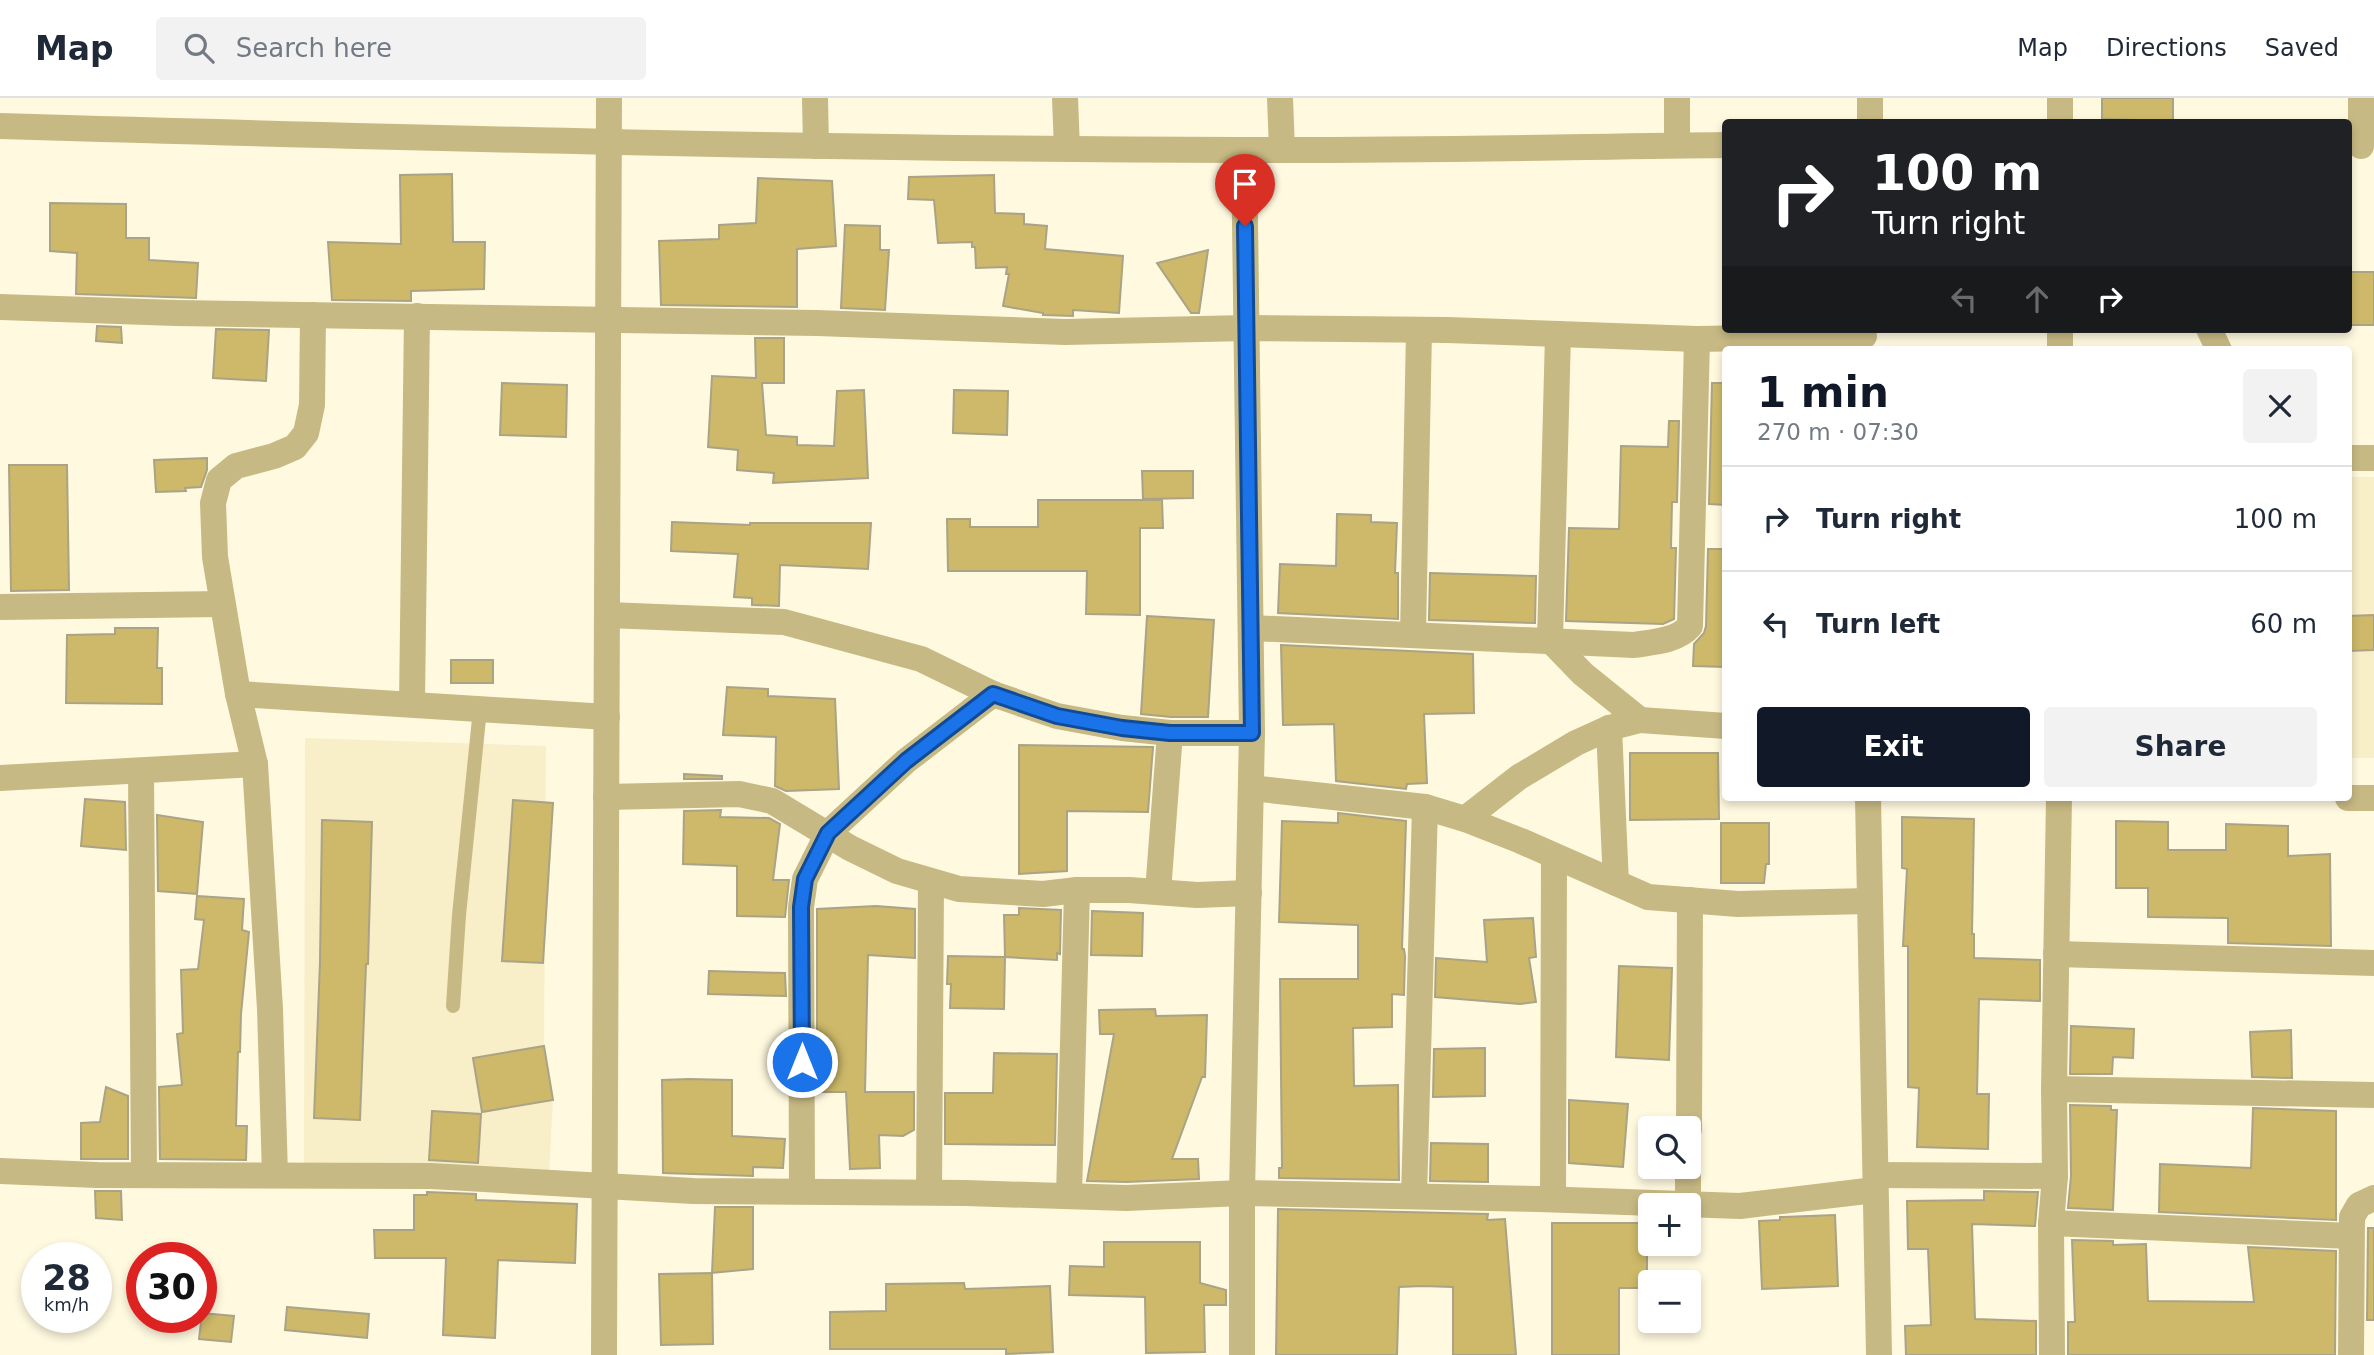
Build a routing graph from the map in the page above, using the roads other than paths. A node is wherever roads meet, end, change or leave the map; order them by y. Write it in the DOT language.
graph roads {
  1 [pos="608,98"];
  2 [pos="815,98"];
  3 [pos="1065,98"];
  4 [pos="1280,98"];
  5 [pos="1678,98"];
  6 [pos="1870,98"];
  7 [pos="2060,98"];
  8 [pos="2361,98"];
  9 [pos="1870,119"];
  10 [pos="2060,119"];
  11 [pos="0,126"];
  12 [pos="610,143"];
  13 [pos="1677,145"];
  14 [pos="1722,145"];
  15 [pos="816,146"];
  16 [pos="2361,146"];
  17 [pos="1067,149"];
  18 [pos="1244,150"];
  19 [pos="1282,150"];
  20 [pos="0,307"];
  21 [pos="313,315"];
  22 [pos="416,316"];
  23 [pos="609,320"];
  24 [pos="1247,328"];
  25 [pos="1419,330"];
  26 [pos="1558,334"];
  27 [pos="1864,338"];
  28 [pos="1697,339"];
  29 [pos="2374,457"];
  30 [pos="2352,458"];
  31 [pos="222,604"];
  32 [pos="0,607"];
  33 [pos="608,615"];
  34 [pos="1252,628"];
  35 [pos="1413,635"];
  36 [pos="1550,640"];
  37 [pos="238,694"];
  38 [pos="993,694"];
  39 [pos="412,703"];
  40 [pos="480,709"];
  41 [pos="607,717"];
  42 [pos="1640,720"];
  43 [pos="1722,726"];
  44 [pos="1609,728"];
  45 [pos="1170,733"];
  46 [pos="1252,733"];
  47 [pos="255,764"];
  48 [pos="141,771"];
  49 [pos="0,778"];
  50 [pos="1251,788"];
  51 [pos="606,797"];
  52 [pos="2352,798"];
  53 [pos="2374,798"];
  54 [pos="1868,801"];
  55 [pos="2059,801"];
  56 [pos="1425,807"];
  57 [pos="1465,819"];
  58 [pos="828,833"];
  59 [pos="1554,856"];
  60 [pos="931,883"];
  61 [pos="1616,883"];
  62 [pos="1077,890"];
  63 [pos="1158,892"];
  64 [pos="1249,892"];
  65 [pos="1690,900"];
  66 [pos="1870,901"];
  67 [pos="2056,954"];
  68 [pos="2374,963"];
  69 [pos="453,1006"];
  70 [pos="2054,1089"];
  71 [pos="2374,1095"];
  72 [pos="1689,1116"];
  73 [pos="0,1171"];
  74 [pos="144,1174"];
  75 [pos="275,1175"];
  76 [pos="2055,1176"];
  77 [pos="1875,1183"];
  78 [pos="604,1186"];
  79 [pos="802,1191"];
  80 [pos="929,1192"];
  81 [pos="1242,1193"];
  82 [pos="1069,1196"];
  83 [pos="1414,1196"];
  84 [pos="2374,1198"];
  85 [pos="1553,1199"];
  86 [pos="1638,1202"];
  87 [pos="1701,1204"];
  88 [pos="2051,1223"];
  89 [pos="2351,1236"];
  90 [pos="604,1355"];
  91 [pos="1242,1355"];
  92 [pos="1879,1355"];
  93 [pos="2052,1355"];
  94 [pos="2351,1355"];
  1 -- 12 [label="street"];
  2 -- 15 [label="street"];
  3 -- 17 [label="street"];
  4 -- 19 [label="street"];
  5 -- 13 [label="street"];
  6 -- 9 [label="street"];
  7 -- 10 [label="street"];
  8 -- 16 [label="street"];
  11 -- 12 [label="street"];
  12 -- 15 [label="street"];
  12 -- 23 [label="street"];
  13 -- 14 [label="street"];
  13 -- 19 [label="street"];
  15 -- 17 [label="street"];
  17 -- 18 [label="street"];
  18 -- 19 [label="street"];
  18 -- 24 [label="street"];
  20 -- 21 [label="street"];
  21 -- 22 [label="street"];
  21 -- 31 [label="street"];
  22 -- 23 [label="street"];
  22 -- 39 [label="street"];
  23 -- 24 [label="street"];
  23 -- 33 [label="street"];
  24 -- 25 [label="street"];
  24 -- 34 [label="street"];
  25 -- 26 [label="street"];
  25 -- 35 [label="street"];
  26 -- 28 [label="street"];
  26 -- 36 [label="street"];
  27 -- 28 [label="street"];
  28 -- 36 [label="street"];
  29 -- 30 [label="street"];
  31 -- 32 [label="street"];
  31 -- 37 [label="street"];
  33 -- 38 [label="street"];
  33 -- 41 [label="street"];
  34 -- 35 [label="street"];
  34 -- 46 [label="street"];
  35 -- 36 [label="street"];
  36 -- 42 [label="street"];
  37 -- 39 [label="street"];
  37 -- 47 [label="street"];
  38 -- 45 [label="street"];
  38 -- 58 [label="street"];
  39 -- 40 [label="street"];
  40 -- 41 [label="street"];
  40 -- 69 [label="lane"];
  41 -- 51 [label="street"];
  42 -- 43 [label="street"];
  42 -- 44 [label="street"];
  44 -- 57 [label="street"];
  44 -- 61 [label="street"];
  45 -- 46 [label="street"];
  45 -- 63 [label="street"];
  46 -- 50 [label="street"];
  47 -- 48 [label="street"];
  47 -- 75 [label="street"];
  48 -- 49 [label="street"];
  48 -- 74 [label="street"];
  50 -- 56 [label="street"];
  50 -- 64 [label="street"];
  51 -- 58 [label="street"];
  51 -- 78 [label="street"];
  52 -- 53 [label="street"];
  54 -- 66 [label="street"];
  55 -- 67 [label="street"];
  56 -- 57 [label="street"];
  56 -- 83 [label="street"];
  57 -- 59 [label="street"];
  58 -- 60 [label="street"];
  58 -- 79 [label="street"];
  59 -- 61 [label="street"];
  59 -- 85 [label="street"];
  60 -- 62 [label="street"];
  60 -- 80 [label="street"];
  61 -- 65 [label="street"];
  62 -- 63 [label="street"];
  62 -- 82 [label="street"];
  63 -- 64 [label="street"];
  64 -- 81 [label="street"];
  65 -- 66 [label="street"];
  65 -- 72 [label="street"];
  66 -- 77 [label="street"];
  67 -- 68 [label="street"];
  67 -- 70 [label="street"];
  70 -- 71 [label="street"];
  70 -- 76 [label="street"];
  73 -- 74 [label="street"];
  74 -- 75 [label="street"];
  75 -- 78 [label="street"];
  76 -- 77 [label="street"];
  76 -- 88 [label="street"];
  77 -- 87 [label="street"];
  77 -- 92 [label="street"];
  78 -- 79 [label="street"];
  78 -- 90 [label="street"];
  79 -- 80 [label="street"];
  80 -- 82 [label="street"];
  81 -- 82 [label="street"];
  81 -- 83 [label="street"];
  81 -- 91 [label="street"];
  83 -- 85 [label="street"];
  84 -- 89 [label="street"];
  85 -- 86 [label="street"];
  88 -- 89 [label="street"];
  88 -- 93 [label="street"];
  89 -- 94 [label="street"];
}
